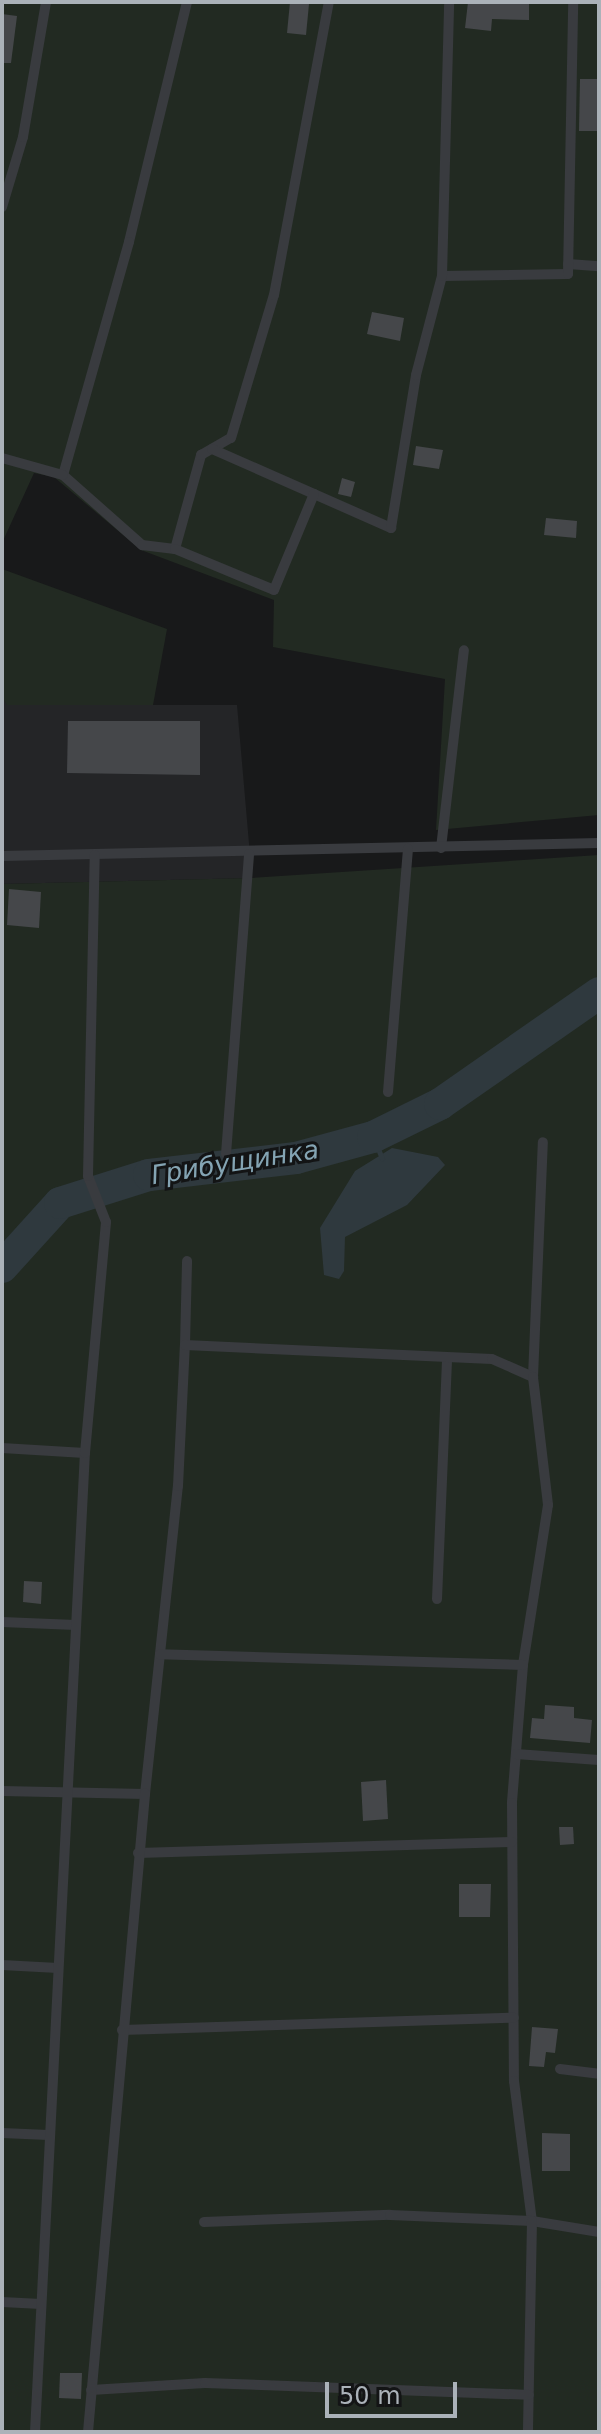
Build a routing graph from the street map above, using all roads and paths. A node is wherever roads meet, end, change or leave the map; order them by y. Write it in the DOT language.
graph roads {
  1 [pos="46,2"];
  2 [pos="187,2"];
  3 [pos="329,2"];
  4 [pos="449,2"];
  5 [pos="573,2"];
  6 [pos="2,207"];
  7 [pos="568,264"];
  8 [pos="599,266"];
  9 [pos="442,276"];
  10 [pos="212,449"];
  11 [pos="2,458"];
  12 [pos="63,475"];
  13 [pos="314,494"];
  14 [pos="175,549"];
  15 [pos="464,650"];
  16 [pos="599,843"];
  17 [pos="441,848"];
  18 [pos="408,849"];
  19 [pos="249,854"];
  20 [pos="95,855"];
  21 [pos="2,856"];
  22 [pos="388,1092"];
  23 [pos="543,1142"];
  24 [pos="226,1154"];
  25 [pos="187,1261"];
  26 [pos="185,1345"];
  27 [pos="447,1357"];
  28 [pos="533,1377"];
  29 [pos="2,1448"];
  30 [pos="85,1453"];
  31 [pos="437,1599"];
  32 [pos="2,1622"];
  33 [pos="76,1625"];
  34 [pos="160,1654"];
  35 [pos="523,1665"];
  36 [pos="516,1754"];
  37 [pos="599,1760"];
  38 [pos="2,1791"];
  39 [pos="145,1794"];
  40 [pos="67,1795"];
  41 [pos="512,1842"];
  42 [pos="138,1853"];
  43 [pos="2,1965"];
  44 [pos="58,1968"];
  45 [pos="514,2018"];
  46 [pos="122,2030"];
  47 [pos="560,2069"];
  48 [pos="599,2074"];
  49 [pos="2,2133"];
  50 [pos="49,2135"];
  51 [pos="532,2221"];
  52 [pos="204,2222"];
  53 [pos="599,2232"];
  54 [pos="2,2302"];
  55 [pos="41,2304"];
  56 [pos="91,2390"];
  57 [pos="529,2395"];
  58 [pos="35,2432"];
  59 [pos="88,2432"];
  60 [pos="528,2432"];
  1 -- 6 [label="lane"];
  2 -- 12 [label="lane"];
  3 -- 10 [label="lane"];
  4 -- 9 [label="lane"];
  5 -- 7 [label="lane"];
  7 -- 8 [label="lane"];
  7 -- 9 [label="lane"];
  9 -- 13 [label="lane"];
  10 -- 13 [label="lane"];
  10 -- 14 [label="lane"];
  11 -- 12 [label="lane"];
  12 -- 14 [label="lane"];
  13 -- 14 [label="lane"];
  15 -- 17 [label="lane"];
  16 -- 17 [label="lane"];
  17 -- 18 [label="lane"];
  18 -- 19 [label="lane"];
  18 -- 22 [label="lane"];
  19 -- 20 [label="lane"];
  19 -- 24 [label="lane"];
  20 -- 21 [label="lane"];
  20 -- 30 [label="lane"];
  23 -- 28 [label="lane"];
  25 -- 26 [label="lane"];
  26 -- 27 [label="lane"];
  26 -- 34 [label="lane"];
  27 -- 28 [label="lane"];
  27 -- 31 [label="lane"];
  28 -- 35 [label="lane"];
  29 -- 30 [label="lane"];
  30 -- 33 [label="lane"];
  32 -- 33 [label="lane"];
  33 -- 40 [label="lane"];
  34 -- 35 [label="lane"];
  34 -- 39 [label="lane"];
  35 -- 36 [label="lane"];
  36 -- 37 [label="lane"];
  36 -- 41 [label="lane"];
  38 -- 40 [label="lane"];
  39 -- 40 [label="lane"];
  39 -- 42 [label="lane"];
  40 -- 44 [label="lane"];
  41 -- 42 [label="lane"];
  41 -- 45 [label="lane"];
  42 -- 46 [label="lane"];
  43 -- 44 [label="lane"];
  44 -- 50 [label="lane"];
  45 -- 46 [label="lane"];
  45 -- 51 [label="lane"];
  46 -- 56 [label="lane"];
  47 -- 48 [label="lane"];
  49 -- 50 [label="lane"];
  50 -- 55 [label="lane"];
  51 -- 52 [label="lane"];
  51 -- 53 [label="lane"];
  51 -- 57 [label="lane"];
  54 -- 55 [label="lane"];
  55 -- 58 [label="lane"];
  56 -- 57 [label="lane"];
  56 -- 59 [label="lane"];
  57 -- 60 [label="lane"];
}
